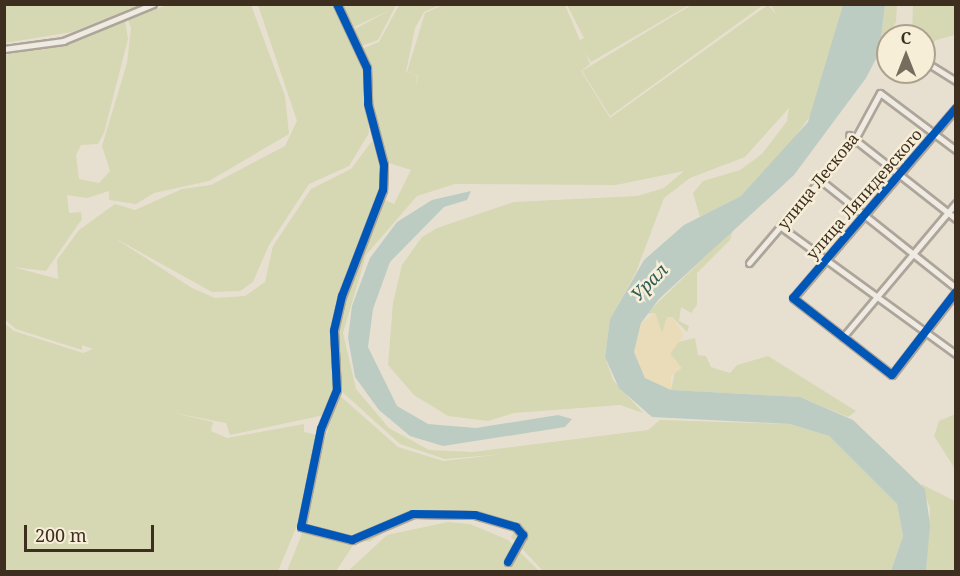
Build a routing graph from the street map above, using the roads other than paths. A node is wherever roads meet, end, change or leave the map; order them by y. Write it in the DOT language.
graph roads {
  1 [pos="153,4"];
  2 [pos="337,4"];
  3 [pos="4,49"];
  4 [pos="936,68"];
  5 [pos="956,81"];
  6 [pos="956,108"];
  7 [pos="933,134"];
  8 [pos="849,135"];
  9 [pos="855,139"];
  10 [pos="956,150"];
  11 [pos="899,174"];
  12 [pos="819,179"];
  13 [pos="956,203"];
  14 [pos="864,213"];
  15 [pos="948,213"];
  16 [pos="956,219"];
  17 [pos="781,227"];
  18 [pos="913,253"];
  19 [pos="824,259"];
  20 [pos="749,263"];
  21 [pos="956,290"];
  22 [pos="876,295"];
  23 [pos="926,332"];
  24 [pos="843,337"];
  25 [pos="956,354"];
  26 [pos="508,562"];
  1 -- 3 [label="street"];
  2 -- 26 [label="street"];
  4 -- 5 [label="street"];
  6 -- 7 [label="street, улица Ляпидевского"];
  7 -- 9 [label="street, улица Лескова"];
  7 -- 10 [label="street"];
  7 -- 11 [label="street, улица Ляпидевского"];
  8 -- 9 [label="street"];
  9 -- 11 [label="street"];
  9 -- 12 [label="street, улица Лескова"];
  11 -- 14 [label="street, улица Ляпидевского"];
  11 -- 15 [label="street"];
  12 -- 14 [label="street"];
  12 -- 17 [label="street, улица Лескова"];
  13 -- 15 [label="street"];
  14 -- 18 [label="street"];
  14 -- 19 [label="street, улица Ляпидевского"];
  15 -- 16 [label="street"];
  15 -- 18 [label="street"];
  17 -- 19 [label="street"];
  17 -- 20 [label="street, улица Лескова"];
  18 -- 21 [label="street"];
  18 -- 22 [label="street"];
  19 -- 22 [label="street"];
  19 -- 24 [label="street, улица Ляпидевского"];
  21 -- 23 [label="street"];
  22 -- 23 [label="street"];
  22 -- 24 [label="street"];
  23 -- 24 [label="street"];
  23 -- 25 [label="street"];
}
